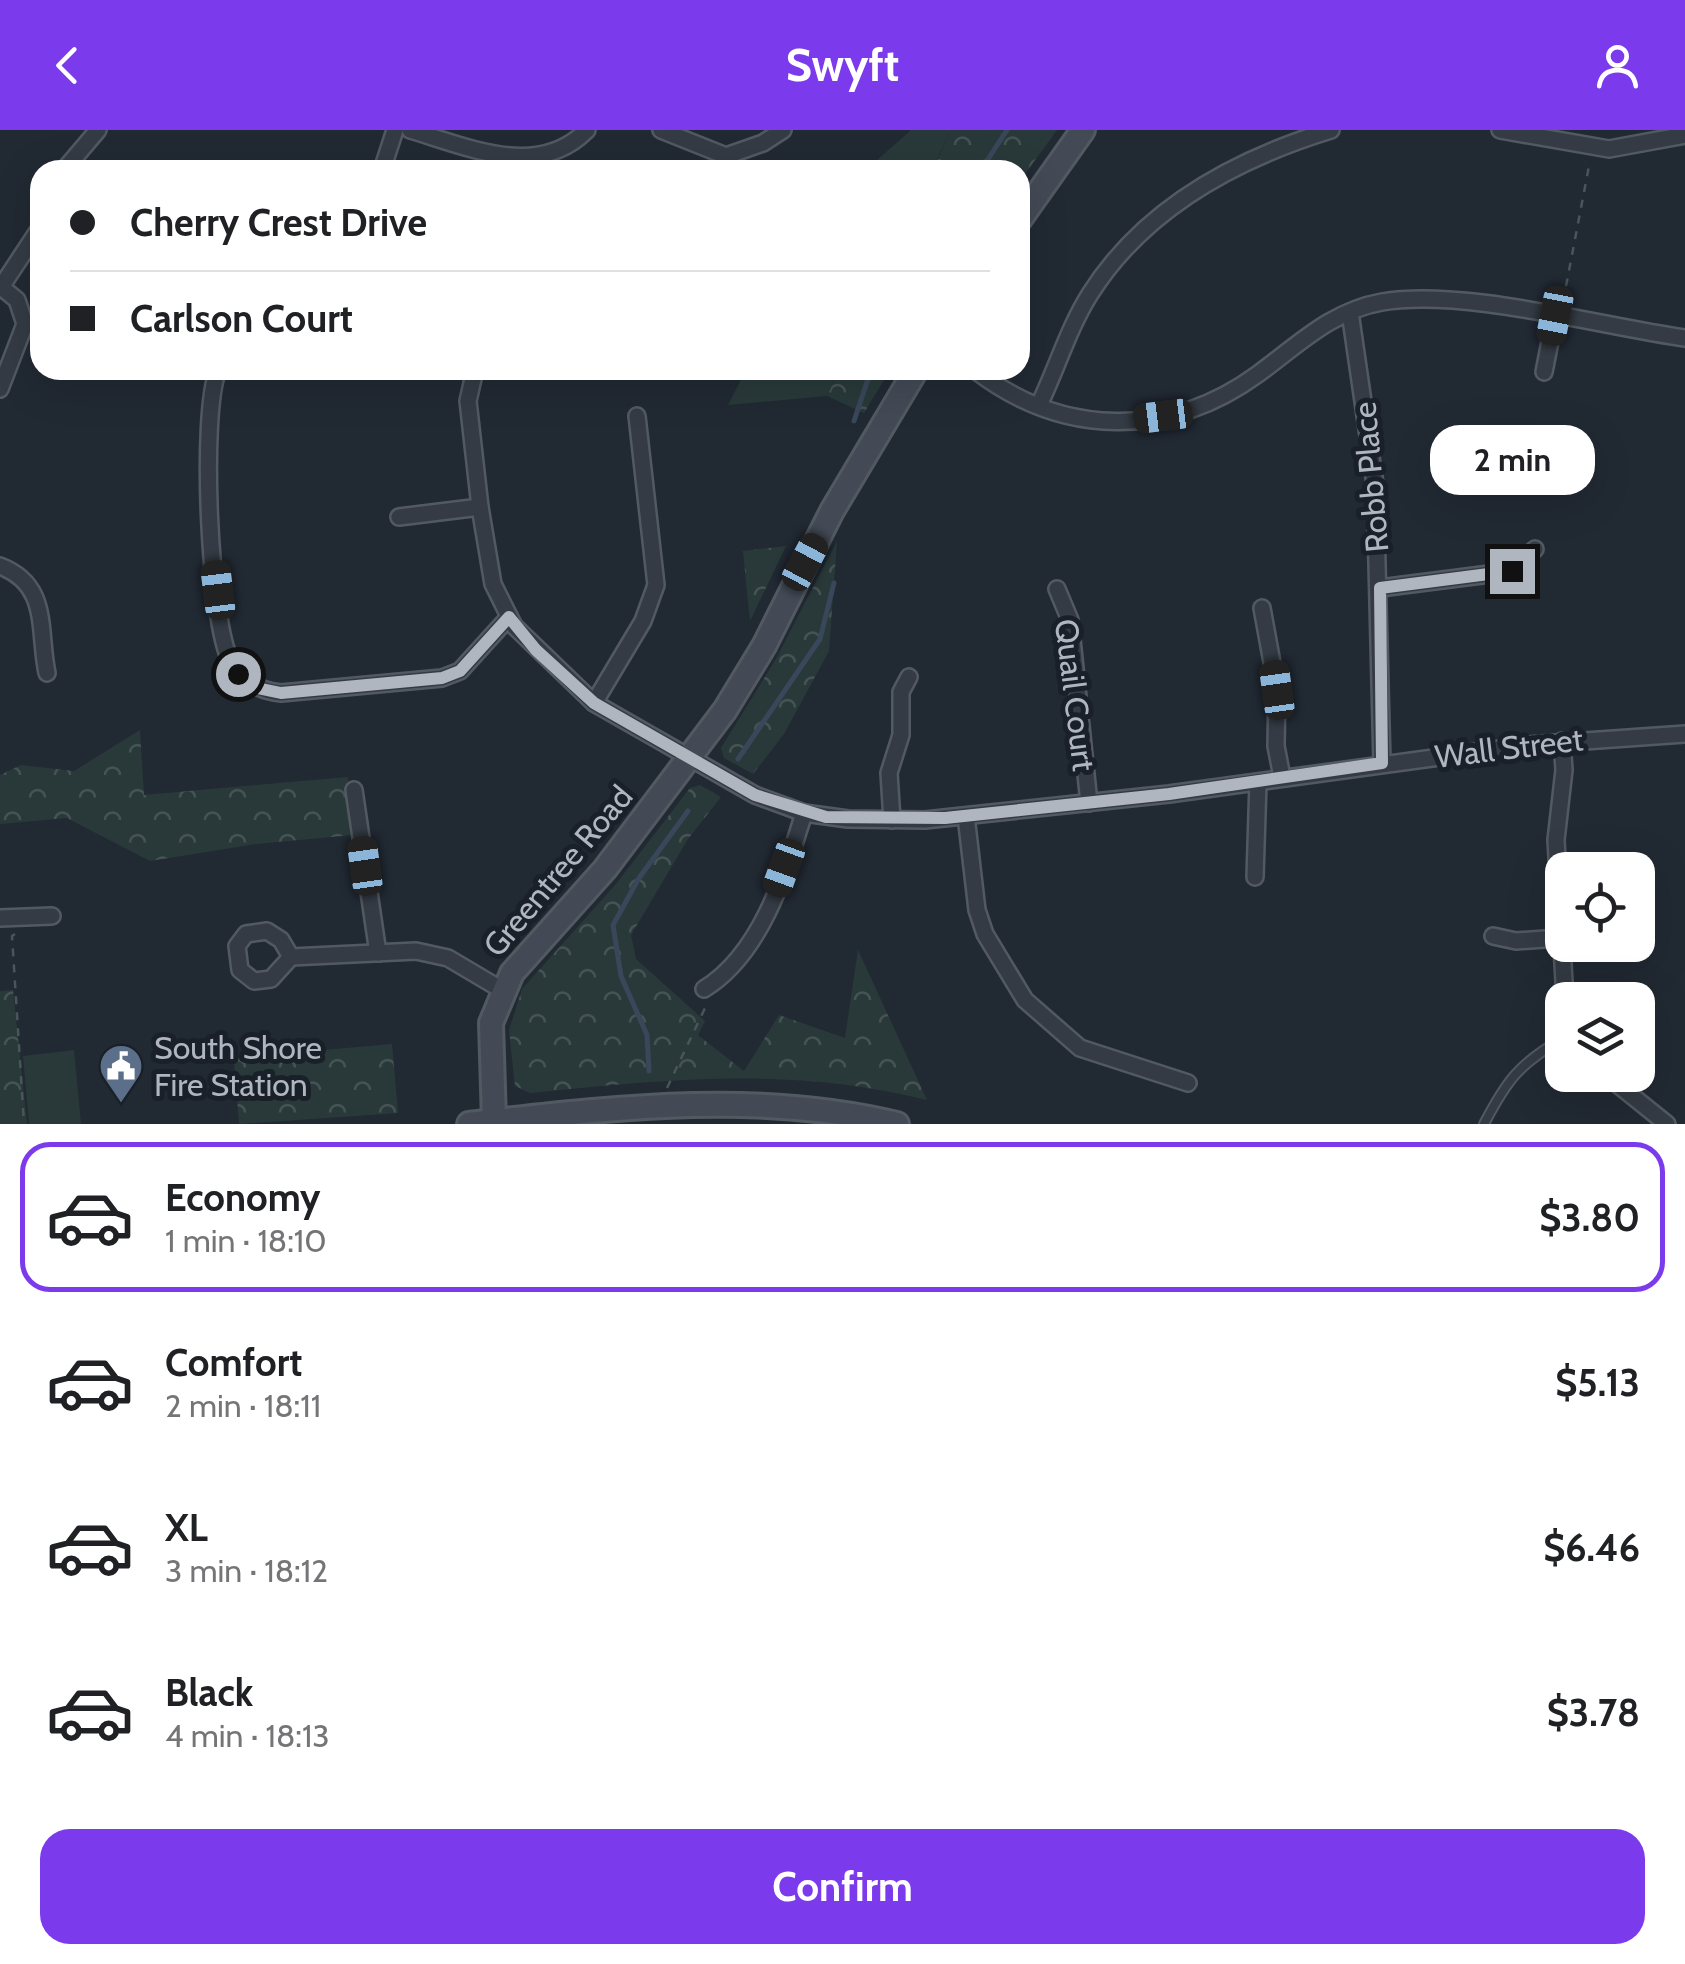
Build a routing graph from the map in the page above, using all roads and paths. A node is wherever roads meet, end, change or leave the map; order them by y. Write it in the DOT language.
graph roads {
  1 [pos="98,130"];
  2 [pos="395,130"];
  3 [pos="410,130"];
  4 [pos="587,130"];
  5 [pos="661,130"];
  6 [pos="783,130"];
  7 [pos="1331,130"];
  8 [pos="1500,130"];
  9 [pos="1079,132"];
  10 [pos="1685,135"];
  11 [pos="72,160"];
  12 [pos="385,160"];
  13 [pos="721,160"];
  14 [pos="732,160"];
  15 [pos="1588,174"];
  16 [pos="1030,204"];
  17 [pos="30,243"];
  18 [pos="1,285"];
  19 [pos="1350,312"];
  20 [pos="1558,316"];
  21 [pos="1685,338"];
  22 [pos="1544,372"];
  23 [pos="216,380"];
  24 [pos="473,380"];
  25 [pos="910,380"];
  26 [pos="993,380"];
  27 [pos="0,389"];
  28 [pos="1039,405"];
  29 [pos="637,416"];
  30 [pos="480,506"];
  31 [pos="400,517"];
  32 [pos="1535,548"];
  33 [pos="0,566"];
  34 [pos="1058,588"];
  35 [pos="1380,588"];
  36 [pos="1262,608"];
  37 [pos="509,617"];
  38 [pos="47,673"];
  39 [pos="909,677"];
  40 [pos="594,703"];
  41 [pos="1685,734"];
  42 [pos="1562,742"];
  43 [pos="692,757"];
  44 [pos="1382,763"];
  45 [pos="1282,777"];
  46 [pos="1258,782"];
  47 [pos="354,790"];
  48 [pos="1088,803"];
  49 [pos="804,813"];
  50 [pos="966,816"];
  51 [pos="892,820"];
  52 [pos="1556,852"];
  53 [pos="1255,877"];
  54 [pos="52,916"];
  55 [pos="0,918"];
  56 [pos="26,929"];
  57 [pos="1493,936"];
  58 [pos="1545,939"];
  59 [pos="378,952"];
  60 [pos="291,958"];
  61 [pos="502,990"];
  62 [pos="704,990"];
  63 [pos="1545,1049"];
  64 [pos="1188,1083"];
  65 [pos="1627,1092"];
  66 [pos="661,1112"];
  67 [pos="494,1121"];
  68 [pos="24,1124"];
  69 [pos="470,1124"];
  70 [pos="897,1124"];
  71 [pos="1484,1124"];
  72 [pos="1666,1124"];
  1 -- 11 [label="street"];
  2 -- 12 [label="street"];
  3 -- 4 [label="street"];
  5 -- 13 [label="street"];
  6 -- 14 [label="street"];
  7 -- 28 [label="street"];
  8 -- 10 [label="street"];
  9 -- 16 [label="street"];
  15 -- 20 [label="path"];
  17 -- 18 [label="street"];
  18 -- 27 [label="street"];
  19 -- 20 [label="street"];
  19 -- 28 [label="street"];
  19 -- 35 [label="street, Robb Place"];
  20 -- 21 [label="street"];
  20 -- 22 [label="street"];
  23 -- 37 [label="street"];
  24 -- 30 [label="street, Wall Street"];
  25 -- 43 [label="street, Greentree Road"];
  26 -- 28 [label="street"];
  29 -- 40 [label="street"];
  30 -- 31 [label="street"];
  30 -- 37 [label="street, Wall Street"];
  32 -- 35 [label="street"];
  33 -- 38 [label="street"];
  34 -- 48 [label="street, Quail Court"];
  35 -- 44 [label="street, Robb Place"];
  36 -- 45 [label="street"];
  37 -- 40 [label="street, Wall Street"];
  39 -- 51 [label="street"];
  40 -- 43 [label="street, Wall Street"];
  41 -- 42 [label="street, Wall Street"];
  42 -- 44 [label="street, Wall Street"];
  42 -- 52 [label="street"];
  43 -- 49 [label="street, Wall Street"];
  43 -- 61 [label="street, Greentree Road"];
  44 -- 45 [label="street, Wall Street"];
  45 -- 46 [label="street, Wall Street"];
  46 -- 48 [label="street, Wall Street"];
  46 -- 53 [label="street"];
  47 -- 59 [label="street"];
  48 -- 50 [label="street, Wall Street"];
  49 -- 51 [label="street, Wall Street"];
  49 -- 62 [label="street"];
  50 -- 51 [label="street, Wall Street"];
  50 -- 64 [label="street"];
  54 -- 55 [label="street"];
  56 -- 68 [label="path"];
  57 -- 58 [label="street"];
  59 -- 60 [label="street"];
  59 -- 61 [label="street"];
  61 -- 67 [label="street, Greentree Road"];
  62 -- 66 [label="path"];
  63 -- 71 [label="lane"];
  65 -- 72 [label="street"];
  66 -- 67 [label="street"];
  66 -- 70 [label="street"];
  67 -- 69 [label="street"];
}
